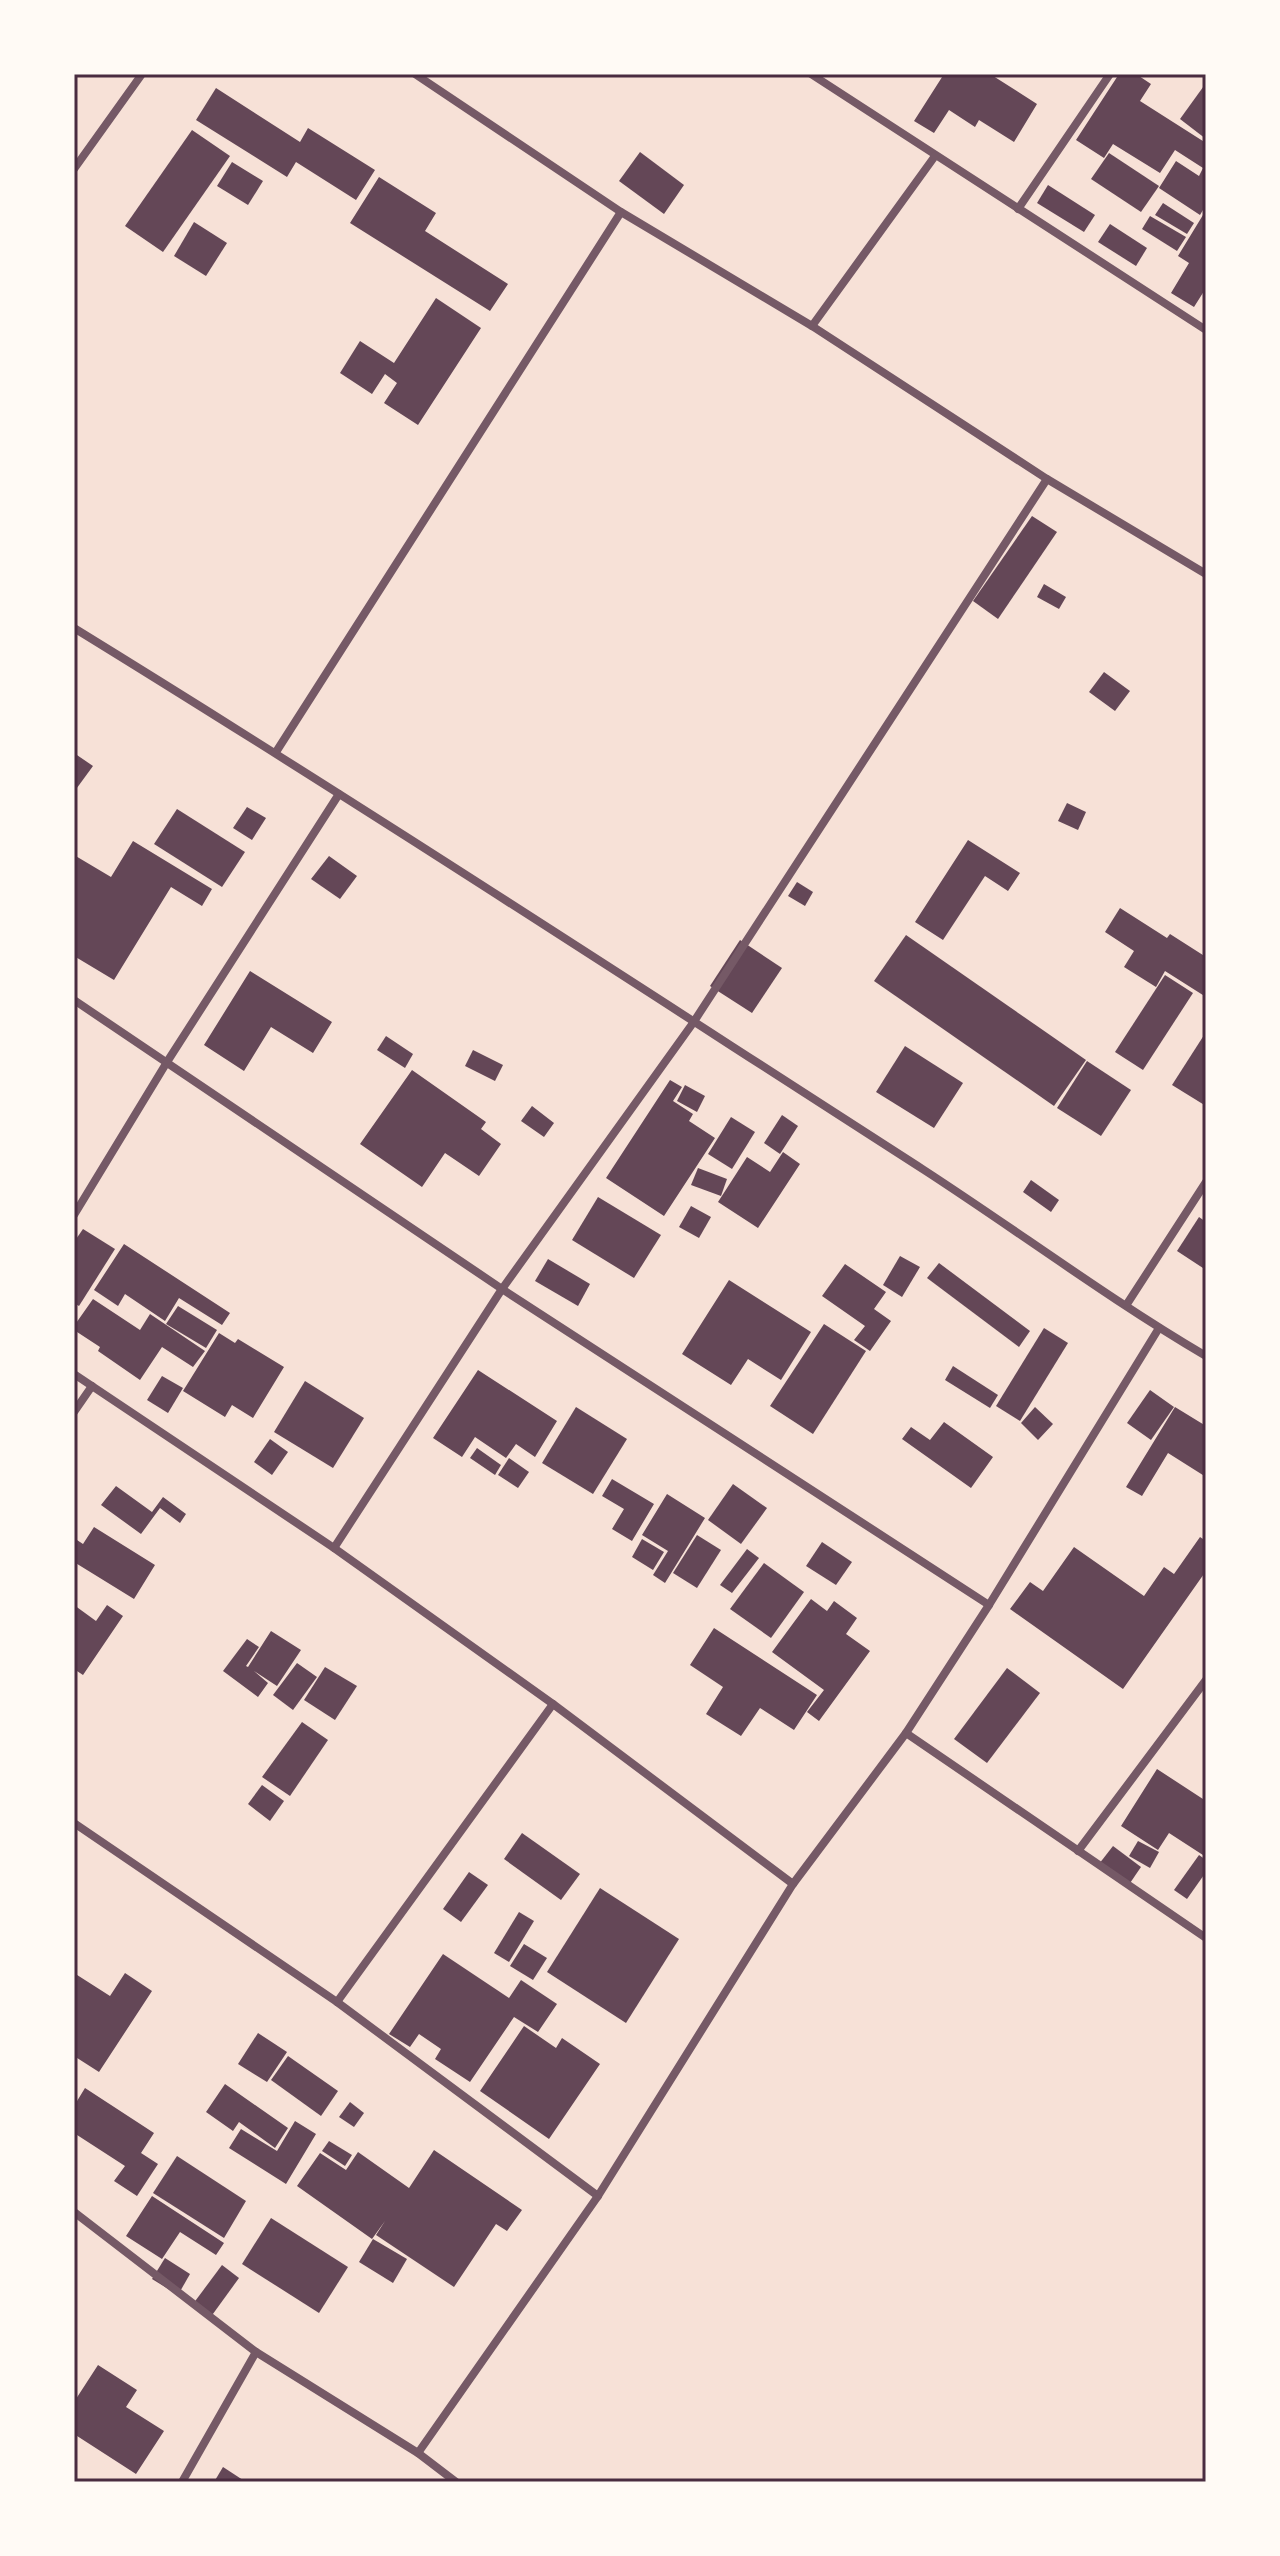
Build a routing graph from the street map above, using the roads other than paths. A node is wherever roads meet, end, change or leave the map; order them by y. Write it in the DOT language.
graph roads {
  1 [pos="142,74"];
  2 [pos="415,74"];
  3 [pos="811,74"];
  4 [pos="1110,74"];
  5 [pos="935,156"];
  6 [pos="74,169"];
  7 [pos="1018,209"];
  8 [pos="621,212"];
  9 [pos="812,326"];
  10 [pos="1206,330"];
  11 [pos="1047,479"];
  12 [pos="1206,574"];
  13 [pos="74,628"];
  14 [pos="276,752"];
  15 [pos="339,794"];
  16 [pos="74,1000"];
  17 [pos="693,1023"];
  18 [pos="167,1062"];
  19 [pos="1206,1182"];
  20 [pos="74,1215"];
  21 [pos="502,1289"];
  22 [pos="1127,1304"];
  23 [pos="1159,1328"];
  24 [pos="1206,1356"];
  25 [pos="74,1374"];
  26 [pos="92,1386"];
  27 [pos="74,1412"];
  28 [pos="334,1548"];
  29 [pos="989,1605"];
  30 [pos="1206,1680"];
  31 [pos="553,1704"];
  32 [pos="906,1733"];
  33 [pos="74,1823"];
  34 [pos="1078,1851"];
  35 [pos="793,1884"];
  36 [pos="1206,1938"];
  37 [pos="337,2002"];
  38 [pos="598,2196"];
  39 [pos="74,2212"];
  40 [pos="256,2352"];
  41 [pos="418,2453"];
  42 [pos="182,2482"];
  43 [pos="456,2482"];
  1 -- 6 [label="street"];
  2 -- 8 [label="street"];
  3 -- 5 [label="street"];
  4 -- 7 [label="street"];
  5 -- 7 [label="street"];
  5 -- 9 [label="street"];
  7 -- 10 [label="street"];
  8 -- 9 [label="street"];
  8 -- 14 [label="street"];
  9 -- 11 [label="street"];
  11 -- 12 [label="street"];
  11 -- 17 [label="street"];
  13 -- 14 [label="street"];
  14 -- 15 [label="street"];
  15 -- 17 [label="street"];
  15 -- 18 [label="street"];
  16 -- 18 [label="street"];
  17 -- 21 [label="street"];
  17 -- 22 [label="street"];
  18 -- 20 [label="street"];
  18 -- 21 [label="street"];
  19 -- 22 [label="street"];
  21 -- 28 [label="street"];
  21 -- 29 [label="street"];
  22 -- 23 [label="street"];
  23 -- 24 [label="street"];
  23 -- 29 [label="street"];
  25 -- 26 [label="street"];
  26 -- 27 [label="street"];
  26 -- 28 [label="street"];
  28 -- 31 [label="street"];
  29 -- 32 [label="street"];
  30 -- 34 [label="street"];
  31 -- 35 [label="street"];
  31 -- 37 [label="street"];
  32 -- 34 [label="street"];
  32 -- 35 [label="street"];
  33 -- 37 [label="street"];
  34 -- 36 [label="street"];
  35 -- 38 [label="street"];
  37 -- 38 [label="street"];
  38 -- 41 [label="street"];
  39 -- 40 [label="street"];
  40 -- 41 [label="street"];
  40 -- 42 [label="street"];
  41 -- 43 [label="street"];
}
